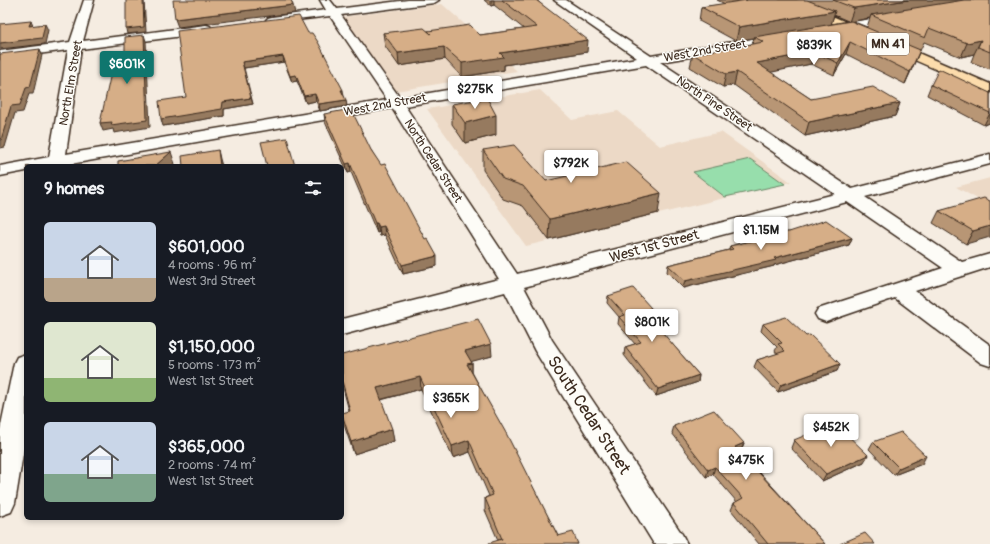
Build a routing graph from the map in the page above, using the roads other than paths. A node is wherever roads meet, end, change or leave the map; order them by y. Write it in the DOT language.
graph roads {
  1 [pos="89,0"];
  2 [pos="434,0"];
  3 [pos="559,0"];
  4 [pos="786,0"];
  5 [pos="805,0"];
  6 [pos="329,6"];
  7 [pos="909,16"];
  8 [pos="257,22"];
  9 [pos="855,26"];
  10 [pos="220,27"];
  11 [pos="816,32"];
  12 [pos="793,36"];
  13 [pos="75,46"];
  14 [pos="0,55"];
  15 [pos="650,60"];
  16 [pos="990,80"];
  17 [pos="990,89"];
  18 [pos="396,103"];
  19 [pos="990,159"];
  20 [pos="57,163"];
  21 [pos="47,164"];
  22 [pos="24,167"];
  23 [pos="0,171"];
  24 [pos="849,194"];
  25 [pos="990,260"];
  26 [pos="959,269"];
  27 [pos="512,283"];
  28 [pos="898,289"];
  29 [pos="826,314"];
  30 [pos="344,326"];
  31 [pos="990,357"];
  32 [pos="24,370"];
  33 [pos="14,411"];
  34 [pos="0,503"];
  35 [pos="671,544"];
  1 -- 13 [label="street, North Elm Street"];
  2 -- 6 [label="street"];
  3 -- 15 [label="street, North Pine Street"];
  4 -- 9 [label="main road, MN 41"];
  5 -- 9 [label="main road, MN 41"];
  6 -- 8 [label="street"];
  6 -- 18 [label="street, North Cedar Street"];
  7 -- 9 [label="street"];
  9 -- 11 [label="street"];
  9 -- 16 [label="main road, MN 41"];
  9 -- 17 [label="main road, MN 41"];
  10 -- 13 [label="street"];
  12 -- 15 [label="street, West 2nd Street"];
  13 -- 14 [label="street"];
  13 -- 20 [label="street, North Elm Street"];
  15 -- 18 [label="street, West 2nd Street"];
  15 -- 24 [label="street, North Pine Street"];
  18 -- 20 [label="street, West 2nd Street"];
  18 -- 27 [label="street, North Cedar Street"];
  19 -- 24 [label="street, West 1st Street"];
  20 -- 21 [label="street, West 2nd Street"];
  22 -- 23 [label="street, West 2nd Street"];
  24 -- 26 [label="street, North Pine Street"];
  24 -- 27 [label="street, West 1st Street"];
  25 -- 26 [label="street"];
  26 -- 28 [label="street"];
  27 -- 30 [label="street, West 1st Street"];
  27 -- 35 [label="street, South Cedar Street"];
  28 -- 29 [label="street"];
  28 -- 31 [label="street"];
  32 -- 33 [label="street"];
  33 -- 34 [label="street"];
}
